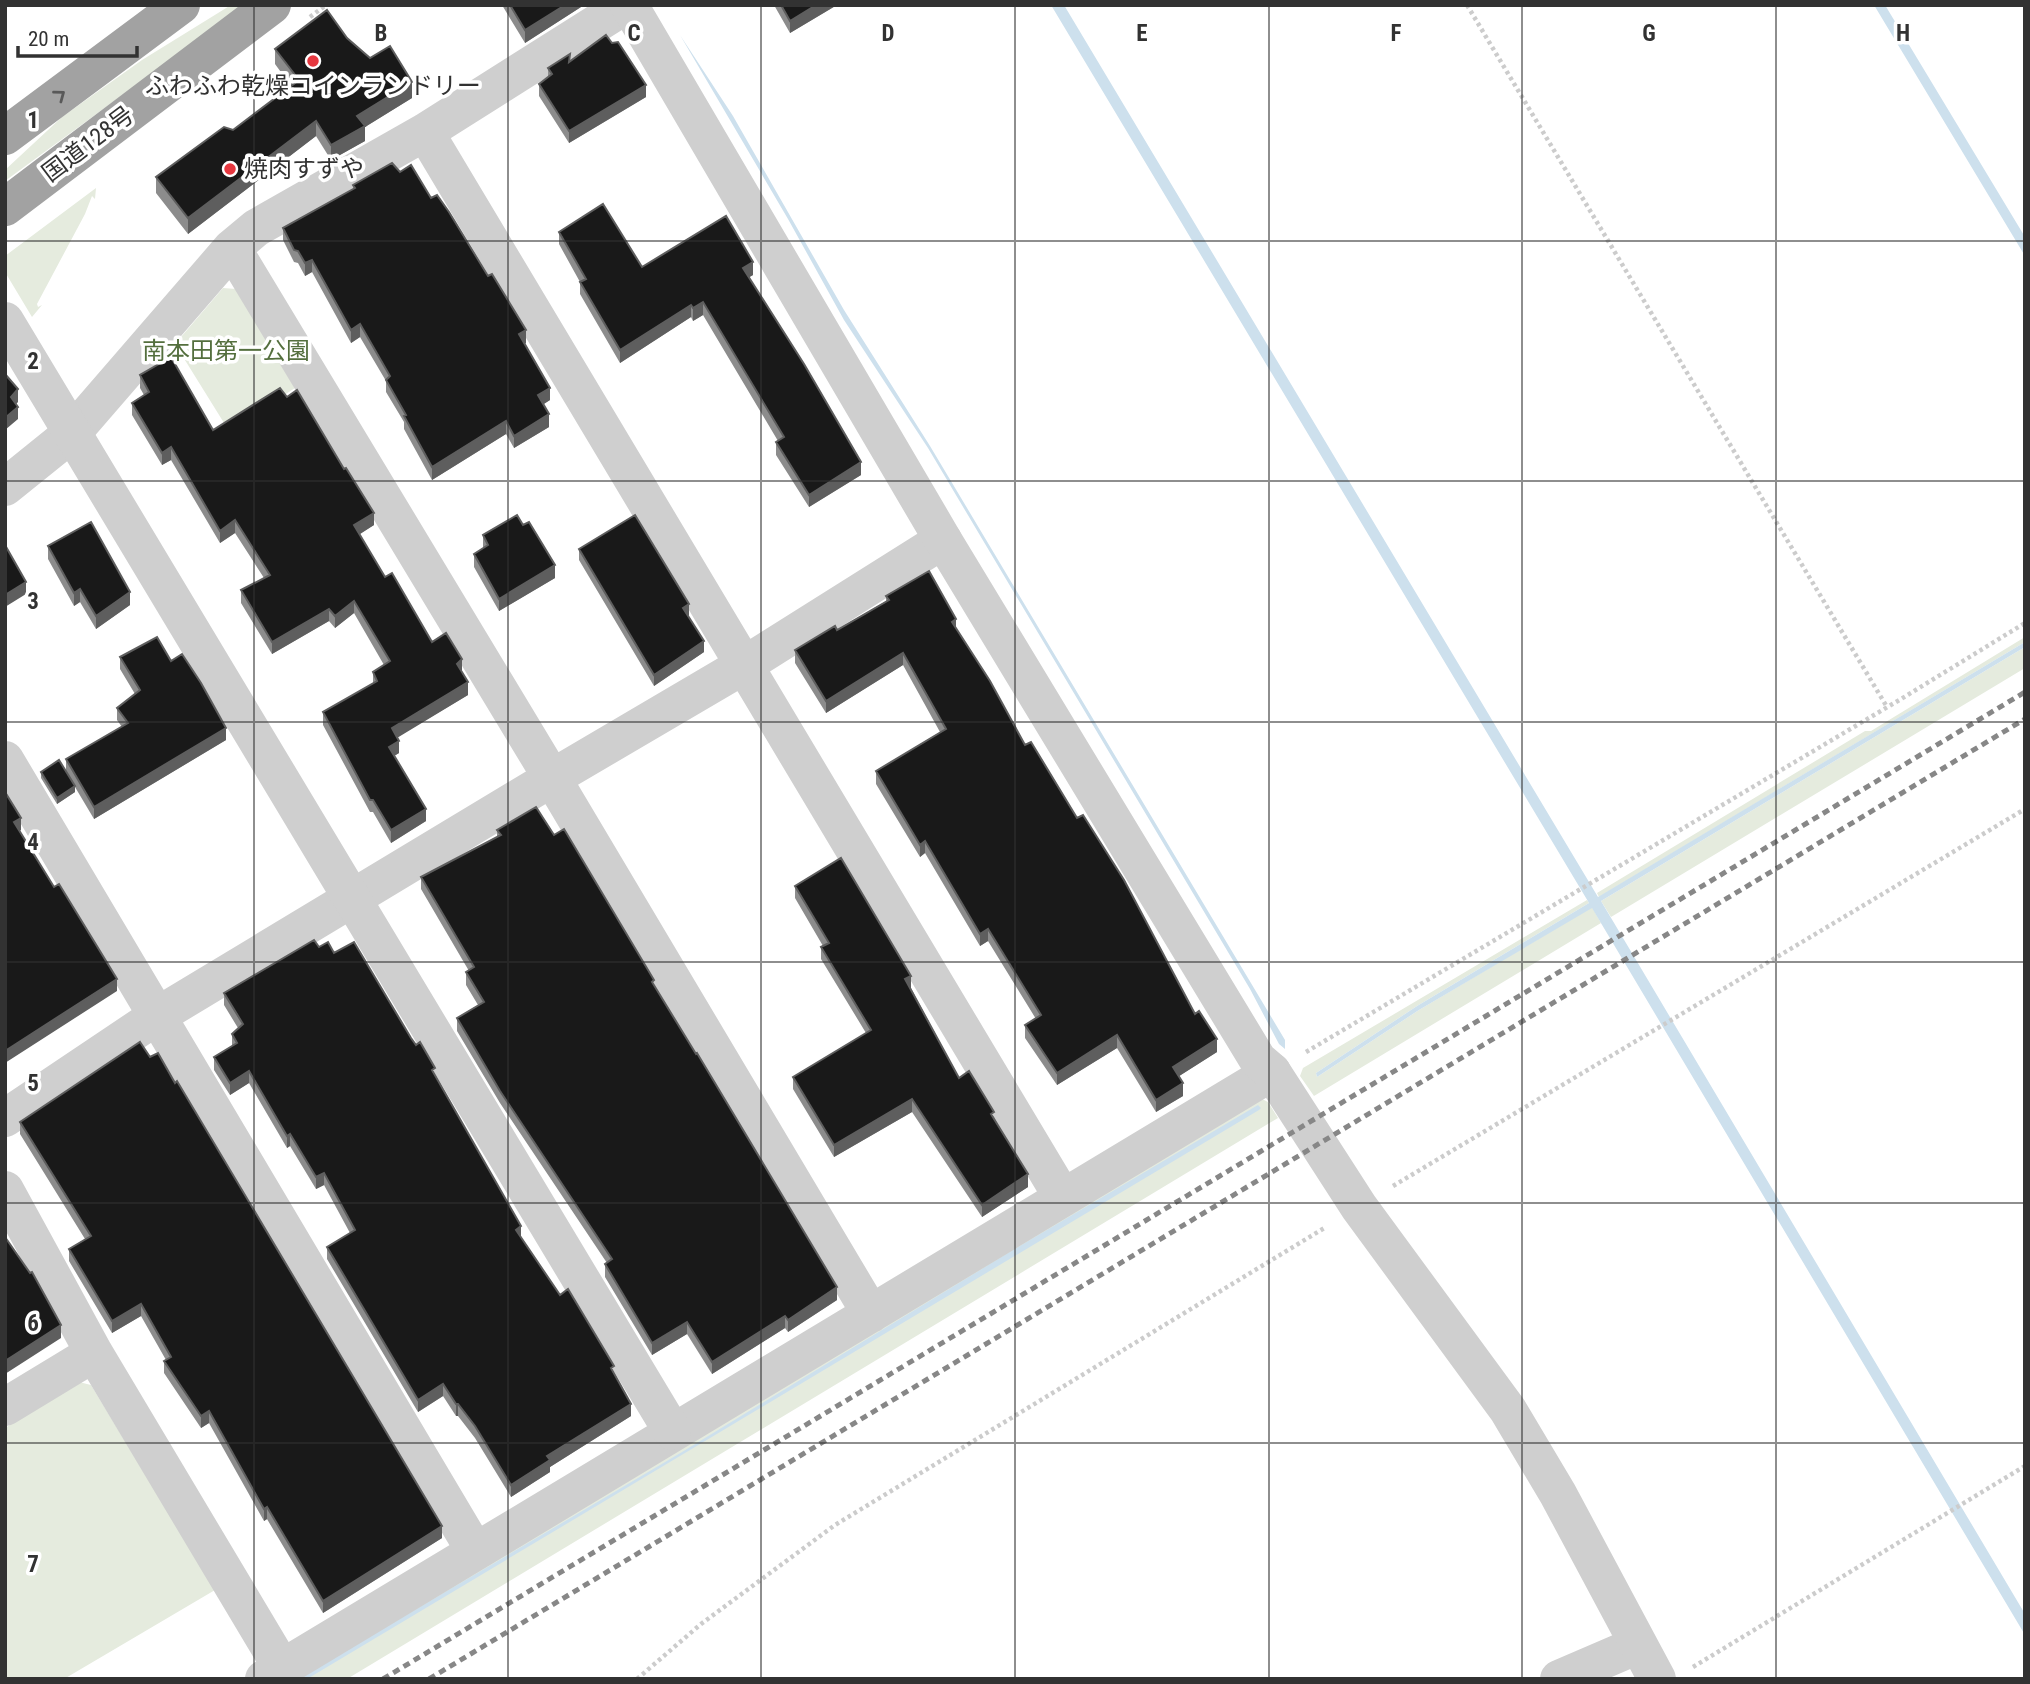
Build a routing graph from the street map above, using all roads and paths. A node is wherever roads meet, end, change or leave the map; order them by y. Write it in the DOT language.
graph roads {
  1 [pos="181,5"];
  2 [pos="272,5"];
  3 [pos="628,5"];
  4 [pos="1466,5"];
  5 [pos="425,131"];
  6 [pos="5,136"];
  7 [pos="5,207"];
  8 [pos="232,248"];
  9 [pos="5,321"];
  10 [pos="72,433"];
  11 [pos="5,486"];
  12 [pos="943,540"];
  13 [pos="2025,623"];
  14 [pos="746,664"];
  15 [pos="1887,707"];
  16 [pos="5,760"];
  17 [pos="552,778"];
  18 [pos="2025,809"];
  19 [pos="353,897"];
  20 [pos="157,1016"];
  21 [pos="1272,1072"];
  22 [pos="5,1118"];
  23 [pos="5,1190"];
  24 [pos="1063,1198"];
  25 [pos="1359,1206"];
  26 [pos="871,1314"];
  27 [pos="94,1353"];
  28 [pos="5,1407"];
  29 [pos="672,1431"];
  30 [pos="2025,1466"];
  31 [pos="475,1551"];
  32 [pos="1638,1645"];
  33 [pos="273,1673"];
  34 [pos="1670,1676"];
  35 [pos="637,1679"];
  36 [pos="1559,1679"];
  6 -- 1 [label="highway, one-way"];
  2 -- 7 [label="highway, 国道128号"];
  3 -- 5 [label="street"];
  3 -- 12 [label="street"];
  4 -- 15 [label="path"];
  5 -- 8 [label="street"];
  5 -- 14 [label="street"];
  8 -- 10 [label="street"];
  8 -- 17 [label="street"];
  9 -- 10 [label="street"];
  10 -- 11 [label="street"];
  10 -- 19 [label="street"];
  12 -- 14 [label="street"];
  12 -- 21 [label="street"];
  13 -- 15 [label="path"];
  14 -- 17 [label="street"];
  14 -- 24 [label="street"];
  15 -- 21 [label="path"];
  16 -- 20 [label="street"];
  17 -- 19 [label="street"];
  17 -- 26 [label="street"];
  18 -- 25 [label="path"];
  19 -- 20 [label="street"];
  19 -- 29 [label="street"];
  20 -- 22 [label="street"];
  20 -- 31 [label="street"];
  21 -- 24 [label="street"];
  21 -- 25 [label="street"];
  23 -- 27 [label="street"];
  24 -- 26 [label="street"];
  25 -- 32 [label="street"];
  25 -- 35 [label="path"];
  26 -- 29 [label="street"];
  27 -- 28 [label="street"];
  27 -- 33 [label="street"];
  29 -- 31 [label="street"];
  30 -- 34 [label="path"];
  31 -- 33 [label="street"];
  32 -- 34 [label="street"];
  32 -- 36 [label="street"];
}
